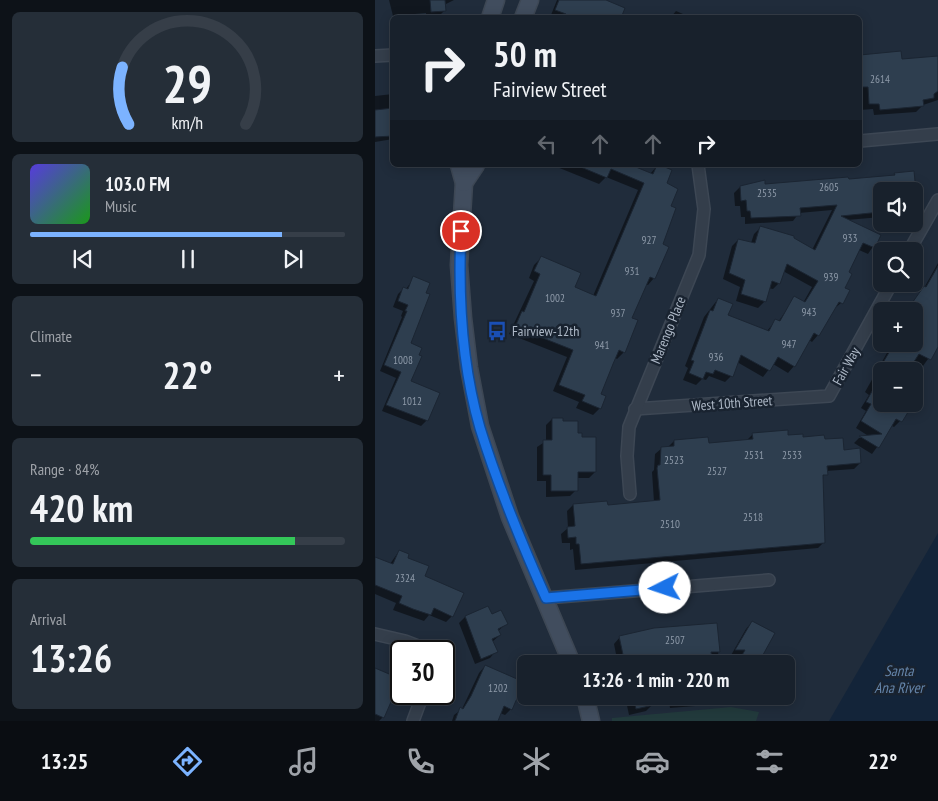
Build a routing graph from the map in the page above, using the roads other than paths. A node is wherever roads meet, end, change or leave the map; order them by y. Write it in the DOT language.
graph roads {
  1 [pos="496,0"];
  2 [pos="530,0"];
  3 [pos="491,15"];
  4 [pos="524,15"];
  5 [pos="390,55"];
  6 [pos="375,56"];
  7 [pos="938,134"];
  8 [pos="862,141"];
  9 [pos="460,167"];
  10 [pos="475,167"];
  11 [pos="698,167"];
  12 [pos="464,183"];
  13 [pos="938,200"];
  14 [pos="914,242"];
  15 [pos="887,292"];
  16 [pos="829,396"];
  17 [pos="635,409"];
  18 [pos="629,494"];
  19 [pos="769,580"];
  20 [pos="546,598"];
  21 [pos="375,634"];
  22 [pos="401,640"];
  23 [pos="568,655"];
  24 [pos="419,705"];
  25 [pos="587,705"];
  26 [pos="413,721"];
  27 [pos="591,721"];
  1 -- 3 [label="main road"];
  2 -- 4 [label="main road"];
  5 -- 6 [label="street"];
  7 -- 8 [label="street"];
  9 -- 12 [label="main road"];
  10 -- 12 [label="main road"];
  11 -- 17 [label="street, Marengo Place"];
  12 -- 20 [label="main road"];
  13 -- 14 [label="street"];
  15 -- 16 [label="street, Fair Way"];
  16 -- 17 [label="street, West 10th Street"];
  17 -- 18 [label="street, Marengo Place"];
  19 -- 20 [label="street"];
  20 -- 23 [label="main road"];
  21 -- 22 [label="street"];
  24 -- 26 [label="street"];
  25 -- 27 [label="main road"];
}
